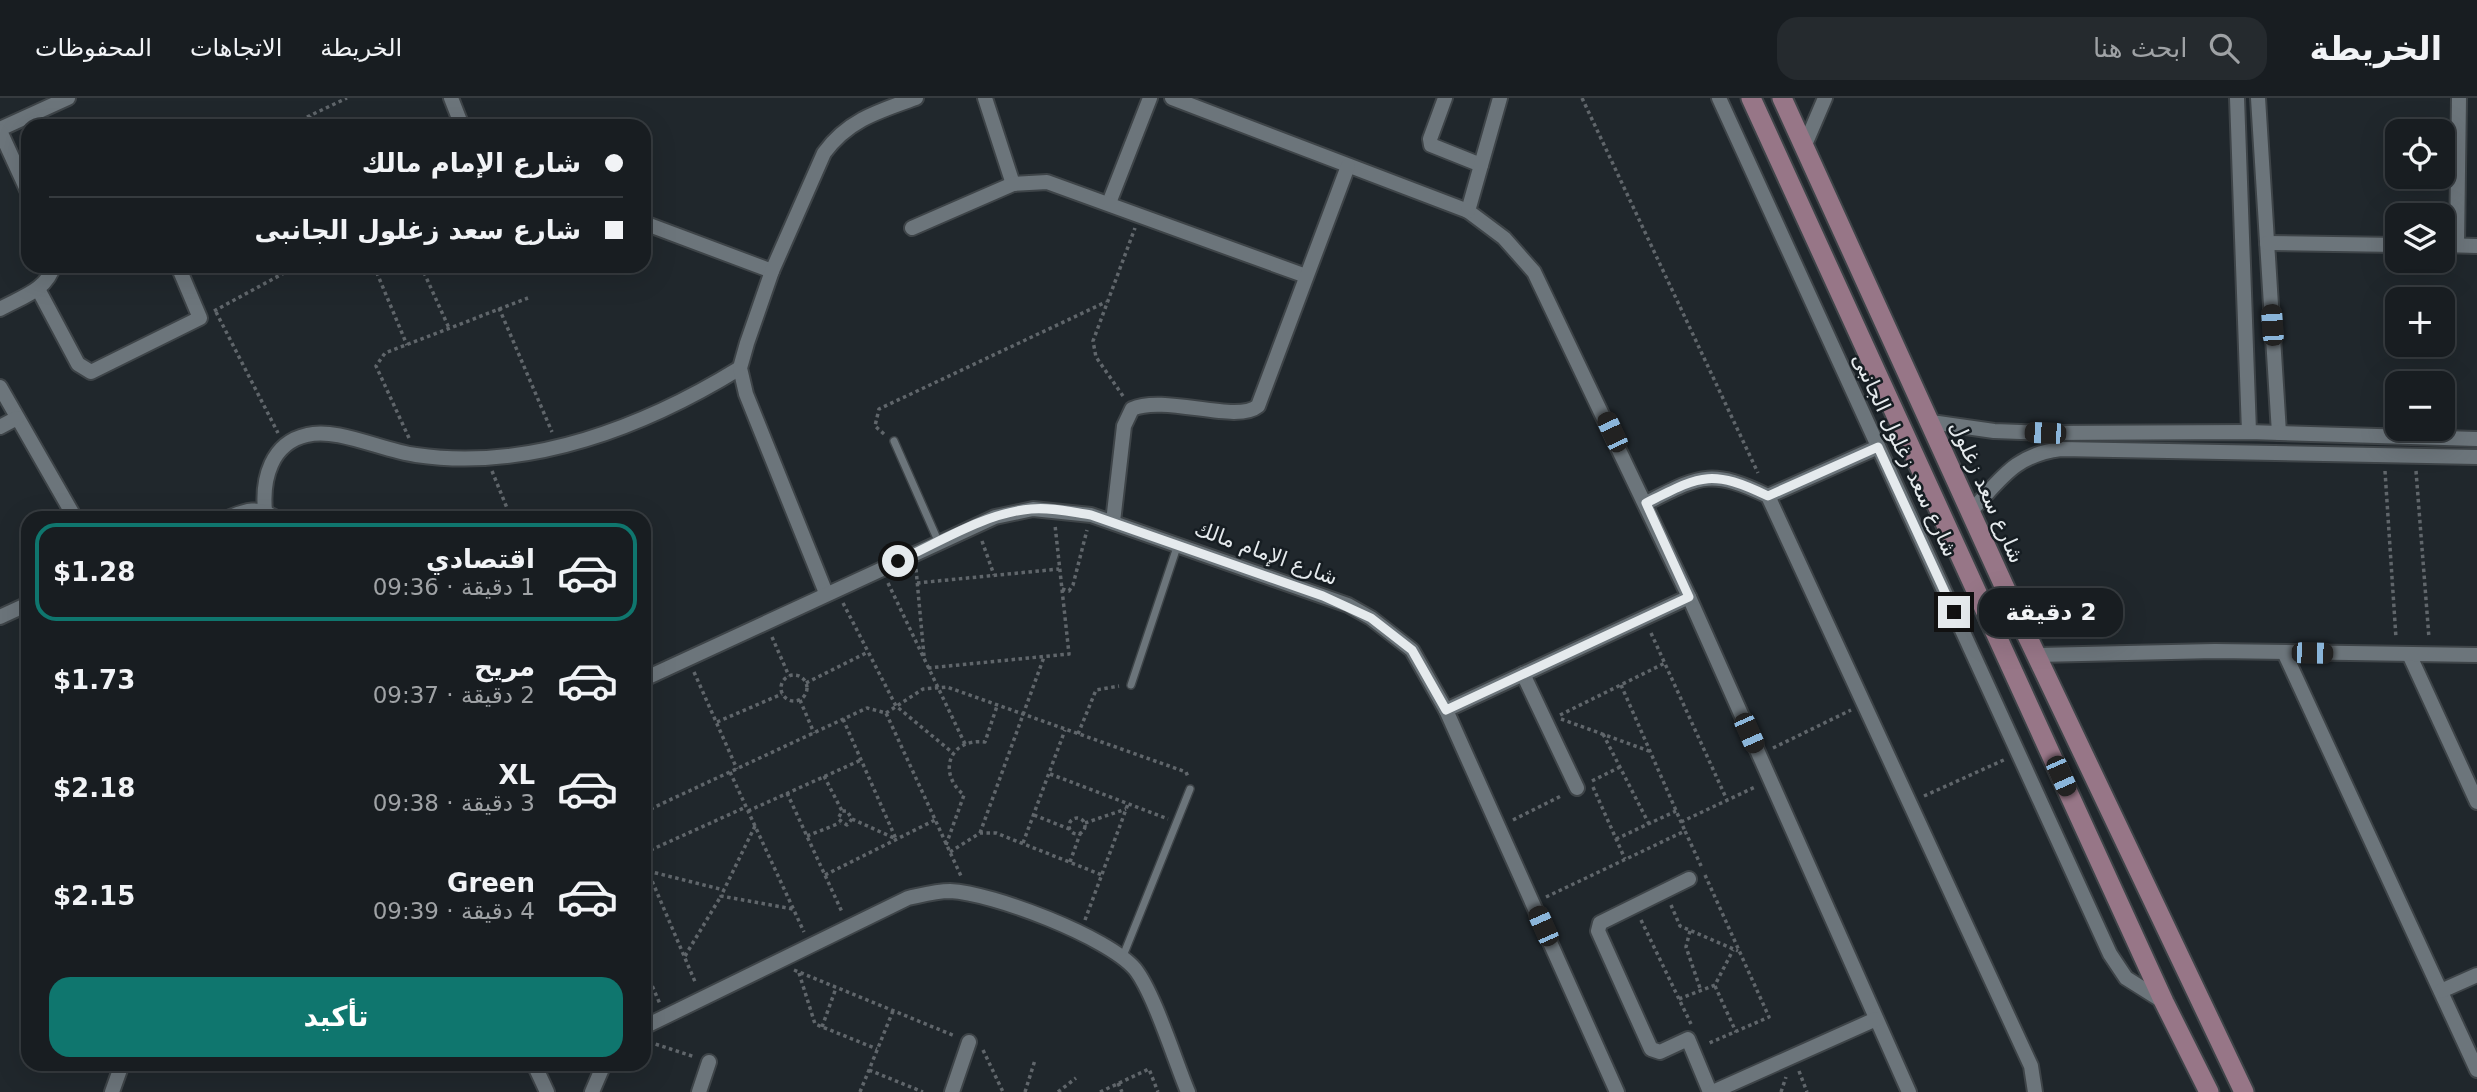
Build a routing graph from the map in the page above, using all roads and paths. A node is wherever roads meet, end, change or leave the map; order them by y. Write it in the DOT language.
graph roads {
  1 [pos="68,98"];
  2 [pos="347,98"];
  3 [pos="451,98"];
  4 [pos="916,98"];
  5 [pos="985,98"];
  6 [pos="1150,98"];
  7 [pos="1172,98"];
  8 [pos="1445,98"];
  9 [pos="1500,98"];
  10 [pos="1582,98"];
  11 [pos="1719,98"];
  12 [pos="1751,98"];
  13 [pos="1782,98"];
  14 [pos="1825,98"];
  15 [pos="2237,98"];
  16 [pos="2258,98"];
  17 [pos="2459,98"];
  18 [pos="310,115"];
  19 [pos="23,119"];
  20 [pos="302,119"];
  21 [pos="309,119"];
  22 [pos="311,119"];
  23 [pos="459,119"];
  24 [pos="21,120"];
  25 [pos="0,130"];
  26 [pos="1804,148"];
  27 [pos="1481,165"];
  28 [pos="1348,166"];
  29 [pos="21,176"];
  30 [pos="1013,184"];
  31 [pos="1109,203"];
  32 [pos="2453,203"];
  33 [pos="1468,211"];
  34 [pos="1140,214"];
  35 [pos="651,226"];
  36 [pos="912,228"];
  37 [pos="2267,243"];
  38 [pos="2385,245"];
  39 [pos="2455,245"];
  40 [pos="2477,246"];
  41 [pos="772,271"];
  42 [pos="50,273"];
  43 [pos="181,273"];
  44 [pos="276,273"];
  45 [pos="279,273"];
  46 [pos="284,273"];
  47 [pos="377,273"];
  48 [pos="424,273"];
  49 [pos="278,276"];
  50 [pos="1306,276"];
  51 [pos="38,289"];
  52 [pos="1868,290"];
  53 [pos="528,298"];
  54 [pos="1844,301"];
  55 [pos="1106,302"];
  56 [pos="0,309"];
  57 [pos="499,309"];
  58 [pos="215,310"];
  59 [pos="200,318"];
  60 [pos="450,328"];
  61 [pos="407,345"];
  62 [pos="740,368"];
  63 [pos="0,387"];
  64 [pos="1132,409"];
  65 [pos="18,418"];
  66 [pos="1931,422"];
  67 [pos="0,426"];
  68 [pos="2249,432"];
  69 [pos="2279,433"];
  70 [pos="2477,439"];
  71 [pos="894,441"];
  72 [pos="284,446"];
  73 [pos="558,446"];
  74 [pos="1878,447"];
  75 [pos="2384,454"];
  76 [pos="2415,455"];
  77 [pos="418,456"];
  78 [pos="486,456"];
  79 [pos="2477,457"];
  80 [pos="1768,496"];
  81 [pos="1646,503"];
  82 [pos="1053,509"];
  83 [pos="71,511"];
  84 [pos="269,511"];
  85 [pos="507,511"];
  86 [pos="1970,512"];
  87 [pos="1091,515"];
  88 [pos="1113,522"];
  89 [pos="976,525"];
  90 [pos="939,542"];
  91 [pos="1178,544"];
  92 [pos="914,554"];
  93 [pos="881,569"];
  94 [pos="1059,569"];
  95 [pos="994,575"];
  96 [pos="917,583"];
  97 [pos="1062,589"];
  98 [pos="831,591"];
  99 [pos="1689,597"];
  100 [pos="21,607"];
  101 [pos="0,617"];
  102 [pos="1644,618"];
  103 [pos="766,622"];
  104 [pos="868,652"];
  105 [pos="2284,653"];
  106 [pos="2038,654"];
  107 [pos="2403,654"];
  108 [pos="2430,654"];
  109 [pos="2477,655"];
  110 [pos="1044,657"];
  111 [pos="688,658"];
  112 [pos="925,661"];
  113 [pos="1665,663"];
  114 [pos="928,668"];
  115 [pos="1523,674"];
  116 [pos="651,676"];
  117 [pos="789,676"];
  118 [pos="806,683"];
  119 [pos="1131,685"];
  120 [pos="1622,685"];
  121 [pos="937,686"];
  122 [pos="782,694"];
  123 [pos="800,700"];
  124 [pos="1863,703"];
  125 [pos="896,706"];
  126 [pos="997,706"];
  127 [pos="1446,710"];
  128 [pos="886,713"];
  129 [pos="1023,715"];
  130 [pos="843,719"];
  131 [pos="716,723"];
  132 [pos="1065,730"];
  133 [pos="814,733"];
  134 [pos="1078,734"];
  135 [pos="1603,734"];
  136 [pos="965,744"];
  137 [pos="1650,751"];
  138 [pos="953,753"];
  139 [pos="2019,753"];
  140 [pos="1759,756"];
  141 [pos="861,760"];
  142 [pos="1620,767"];
  143 [pos="737,769"];
  144 [pos="730,772"];
  145 [pos="1050,774"];
  146 [pos="824,776"];
  147 [pos="1770,780"];
  148 [pos="1583,785"];
  149 [pos="1189,789"];
  150 [pos="787,793"];
  151 [pos="1727,800"];
  152 [pos="2477,802"];
  153 [pos="1909,803"];
  154 [pos="1127,806"];
  155 [pos="651,809"];
  156 [pos="747,809"];
  157 [pos="842,811"];
  158 [pos="1676,811"];
  159 [pos="1034,815"];
  160 [pos="852,819"];
  161 [pos="934,820"];
  162 [pos="840,822"];
  163 [pos="1176,822"];
  164 [pos="1681,822"];
  165 [pos="1085,823"];
  166 [pos="1648,824"];
  167 [pos="755,826"];
  168 [pos="1499,827"];
  169 [pos="1069,829"];
  170 [pos="1685,831"];
  171 [pos="980,833"];
  172 [pos="1080,834"];
  173 [pos="807,836"];
  174 [pos="896,839"];
  175 [pos="1616,839"];
  176 [pos="1023,843"];
  177 [pos="946,845"];
  178 [pos="651,850"];
  179 [pos="950,852"];
  180 [pos="1625,859"];
  181 [pos="1070,862"];
  182 [pos="651,871"];
  183 [pos="825,874"];
  184 [pos="1102,875"];
  185 [pos="651,877"];
  186 [pos="1689,879"];
  187 [pos="724,890"];
  188 [pos="1665,891"];
  189 [pos="968,893"];
  190 [pos="722,895"];
  191 [pos="1533,903"];
  192 [pos="1634,906"];
  193 [pos="793,909"];
  194 [pos="849,927"];
  195 [pos="1690,931"];
  196 [pos="1081,932"];
  197 [pos="810,946"];
  198 [pos="1733,949"];
  199 [pos="1740,952"];
  200 [pos="684,956"];
  201 [pos="1123,956"];
  202 [pos="776,963"];
  203 [pos="799,972"];
  204 [pos="2477,975"];
  205 [pos="651,983"];
  206 [pos="1715,985"];
  207 [pos="836,988"];
  208 [pos="1701,991"];
  209 [pos="2441,991"];
  210 [pos="703,998"];
  211 [pos="1679,999"];
  212 [pos="2164,1002"];
  213 [pos="892,1011"];
  214 [pos="666,1017"];
  215 [pos="1876,1019"];
  216 [pos="651,1024"];
  217 [pos="822,1027"];
  218 [pos="1736,1032"];
  219 [pos="651,1042"];
  220 [pos="969,1042"];
  221 [pos="1690,1045"];
  222 [pos="877,1049"];
  223 [pos="1793,1056"];
  224 [pos="1035,1060"];
  225 [pos="709,1062"];
  226 [pos="869,1070"];
  227 [pos="2477,1070"];
  228 [pos="120,1071"];
  229 [pos="538,1071"];
  230 [pos="601,1071"];
  231 [pos="1076,1078"];
  232 [pos="1118,1083"];
  233 [pos="112,1092"];
  234 [pos="548,1092"];
  235 [pos="592,1092"];
  236 [pos="699,1092"];
  237 [pos="860,1092"];
  238 [pos="923,1092"];
  239 [pos="952,1092"];
  240 [pos="1003,1092"];
  241 [pos="1025,1092"];
  242 [pos="1058,1092"];
  243 [pos="1100,1092"];
  244 [pos="1115,1092"];
  245 [pos="1122,1092"];
  246 [pos="1158,1092"];
  247 [pos="1188,1092"];
  248 [pos="1617,1092"];
  249 [pos="1711,1092"];
  250 [pos="1807,1092"];
  251 [pos="1909,1092"];
  252 [pos="2035,1092"];
  253 [pos="2208,1092"];
  254 [pos="2244,1092"];
  1 -- 19 [label="street"];
  2 -- 18 [label="path"];
  3 -- 23 [label="street"];
  4 -- 41 [label="street"];
  5 -- 30 [label="street"];
  6 -- 31 [label="street"];
  7 -- 28 [label="street"];
  8 -- 27 [label="street"];
  9 -- 27 [label="street"];
  10 -- 80 [label="path"];
  11 -- 74 [label="street, شارع سعد زغلول الجانبى"];
  12 -- 54 [label="main road"];
  13 -- 26 [label="main road, شارع سعد زغلول"];
  14 -- 26 [label="street"];
  15 -- 68 [label="street"];
  16 -- 37 [label="street"];
  17 -- 32 [label="street"];
  18 -- 20 [label="path"];
  18 -- 21 [label="path"];
  18 -- 22 [label="path"];
  24 -- 25 [label="street"];
  25 -- 29 [label="street"];
  26 -- 52 [label="main road, شارع سعد زغلول"];
  27 -- 33 [label="street"];
  28 -- 33 [label="street"];
  28 -- 50 [label="street"];
  30 -- 31 [label="street"];
  30 -- 36 [label="street"];
  31 -- 34 [label="street"];
  33 -- 81 [label="street"];
  34 -- 50 [label="street"];
  34 -- 55 [label="path"];
  35 -- 41 [label="street"];
  37 -- 38 [label="street"];
  37 -- 69 [label="street"];
  39 -- 40 [label="street"];
  41 -- 62 [label="street"];
  42 -- 51 [label="street"];
  43 -- 59 [label="street"];
  44 -- 49 [label="path"];
  45 -- 49 [label="path"];
  46 -- 49 [label="path"];
  47 -- 61 [label="path"];
  48 -- 60 [label="path"];
  49 -- 58 [label="path"];
  50 -- 64 [label="street"];
  51 -- 56 [label="street"];
  51 -- 59 [label="street"];
  52 -- 54 [label="main road"];
  52 -- 66 [label="main road, شارع سعد زغلول"];
  53 -- 57 [label="path"];
  54 -- 212 [label="main road"];
  55 -- 64 [label="path"];
  55 -- 71 [label="path"];
  57 -- 60 [label="path"];
  57 -- 73 [label="path"];
  58 -- 59 [label="path"];
  58 -- 72 [label="path"];
  60 -- 61 [label="path"];
  61 -- 77 [label="path"];
  62 -- 73 [label="street"];
  62 -- 98 [label="street"];
  63 -- 65 [label="street"];
  64 -- 88 [label="street"];
  65 -- 67 [label="street"];
  65 -- 83 [label="street"];
  66 -- 68 [label="street"];
  66 -- 86 [label="main road, شارع سعد زغلول"];
  68 -- 69 [label="street"];
  69 -- 70 [label="street"];
  71 -- 90 [label="lane"];
  72 -- 77 [label="street"];
  72 -- 84 [label="street"];
  73 -- 78 [label="street"];
  74 -- 80 [label="street"];
  74 -- 139 [label="street, شارع سعد زغلول الجانبى"];
  75 -- 76 [label="street"];
  75 -- 86 [label="street"];
  75 -- 107 [label="path"];
  76 -- 79 [label="street"];
  76 -- 108 [label="path"];
  77 -- 78 [label="street"];
  78 -- 85 [label="path"];
  80 -- 81 [label="street"];
  80 -- 124 [label="street"];
  81 -- 99 [label="street"];
  82 -- 87 [label="street, شارع الإمام مالك"];
  82 -- 89 [label="street, شارع الإمام مالك"];
  82 -- 94 [label="path"];
  86 -- 106 [label="main road, شارع سعد زغلول"];
  87 -- 88 [label="street, شارع الإمام مالك"];
  87 -- 97 [label="path"];
  88 -- 91 [label="street, شارع الإمام مالك"];
  89 -- 90 [label="street, شارع الإمام مالك"];
  89 -- 95 [label="path"];
  90 -- 92 [label="street, شارع الإمام مالك"];
  91 -- 119 [label="lane"];
  91 -- 127 [label="street, شارع الإمام مالك"];
  92 -- 93 [label="street, شارع الإمام مالك"];
  92 -- 96 [label="path"];
  93 -- 98 [label="street, شارع الإمام مالك"];
  93 -- 112 [label="path"];
  94 -- 95 [label="path"];
  94 -- 97 [label="path"];
  95 -- 96 [label="path"];
  96 -- 112 [label="path"];
  97 -- 110 [label="path"];
  98 -- 103 [label="street, شارع الإمام مالك"];
  98 -- 104 [label="path"];
  99 -- 102 [label="street"];
  99 -- 140 [label="street"];
  100 -- 101 [label="street"];
  102 -- 113 [label="path"];
  102 -- 115 [label="street"];
  103 -- 111 [label="street, شارع الإمام مالك"];
  103 -- 117 [label="path"];
  104 -- 118 [label="path"];
  104 -- 125 [label="path"];
  105 -- 106 [label="street"];
  105 -- 107 [label="street"];
  105 -- 209 [label="street"];
  106 -- 254 [label="main road, شارع سعد زغلول"];
  107 -- 108 [label="street"];
  107 -- 152 [label="street"];
  108 -- 109 [label="street"];
  110 -- 114 [label="path"];
  110 -- 129 [label="path"];
  111 -- 116 [label="street, شارع الإمام مالك"];
  111 -- 131 [label="path"];
  112 -- 114 [label="path"];
  113 -- 120 [label="path"];
  113 -- 151 [label="path"];
  114 -- 121 [label="path"];
  115 -- 127 [label="street"];
  115 -- 148 [label="street"];
  117 -- 118 [label="path"];
  117 -- 122 [label="path"];
  118 -- 123 [label="path"];
  119 -- 134 [label="path"];
  120 -- 135 [label="path"];
  120 -- 137 [label="path"];
  121 -- 125 [label="path"];
  121 -- 126 [label="path"];
  121 -- 136 [label="path"];
  122 -- 123 [label="path"];
  122 -- 131 [label="path"];
  123 -- 133 [label="path"];
  124 -- 140 [label="path"];
  124 -- 153 [label="street"];
  125 -- 128 [label="path"];
  125 -- 138 [label="path"];
  126 -- 129 [label="path"];
  126 -- 136 [label="path"];
  127 -- 168 [label="street, شارع الإمام مالك"];
  128 -- 130 [label="path"];
  128 -- 161 [label="path"];
  129 -- 132 [label="path"];
  129 -- 171 [label="path"];
  130 -- 133 [label="path"];
  130 -- 141 [label="path"];
  131 -- 143 [label="path"];
  132 -- 134 [label="path"];
  132 -- 145 [label="path"];
  133 -- 143 [label="path"];
  134 -- 149 [label="path"];
  135 -- 137 [label="path"];
  135 -- 142 [label="path"];
  136 -- 138 [label="path"];
  137 -- 158 [label="path"];
  138 -- 177 [label="path"];
  139 -- 153 [label="path"];
  139 -- 212 [label="street, شارع سعد زغلول الجانبى"];
  140 -- 147 [label="street"];
  141 -- 146 [label="path"];
  141 -- 174 [label="path"];
  142 -- 148 [label="path"];
  142 -- 166 [label="path"];
  143 -- 144 [label="path"];
  144 -- 155 [label="path"];
  144 -- 156 [label="path"];
  145 -- 154 [label="path"];
  145 -- 159 [label="path"];
  146 -- 150 [label="path"];
  146 -- 157 [label="path"];
  147 -- 151 [label="path"];
  147 -- 215 [label="street"];
  148 -- 168 [label="path"];
  148 -- 175 [label="path"];
  149 -- 163 [label="lane"];
  150 -- 156 [label="path"];
  150 -- 173 [label="path"];
  151 -- 164 [label="path"];
  153 -- 252 [label="street"];
  154 -- 163 [label="path"];
  154 -- 165 [label="path"];
  154 -- 184 [label="path"];
  156 -- 167 [label="path"];
  156 -- 178 [label="path"];
  157 -- 160 [label="path"];
  157 -- 162 [label="path"];
  158 -- 164 [label="path"];
  158 -- 166 [label="path"];
  159 -- 169 [label="path"];
  159 -- 176 [label="path"];
  160 -- 162 [label="path"];
  160 -- 174 [label="path"];
  161 -- 174 [label="path"];
  161 -- 177 [label="path"];
  162 -- 173 [label="path"];
  163 -- 201 [label="lane"];
  164 -- 170 [label="path"];
  165 -- 169 [label="path"];
  165 -- 172 [label="path"];
  166 -- 175 [label="path"];
  167 -- 187 [label="path"];
  167 -- 193 [label="path"];
  168 -- 191 [label="street, شارع الإمام مالك"];
  169 -- 172 [label="path"];
  170 -- 180 [label="path"];
  170 -- 199 [label="path"];
  171 -- 176 [label="path"];
  171 -- 179 [label="path"];
  172 -- 181 [label="path"];
  173 -- 183 [label="path"];
  174 -- 183 [label="path"];
  175 -- 180 [label="path"];
  176 -- 181 [label="path"];
  177 -- 179 [label="path"];
  179 -- 189 [label="path"];
  180 -- 191 [label="path"];
  181 -- 184 [label="path"];
  182 -- 187 [label="path"];
  183 -- 194 [label="path"];
  184 -- 196 [label="path"];
  185 -- 200 [label="path"];
  186 -- 188 [label="street"];
  187 -- 190 [label="path"];
  188 -- 192 [label="street"];
  188 -- 195 [label="path"];
  189 -- 194 [label="street"];
  189 -- 196 [label="street"];
  190 -- 193 [label="path"];
  190 -- 200 [label="path"];
  191 -- 248 [label="street, شارع الإمام مالك"];
  192 -- 211 [label="path"];
  192 -- 221 [label="street"];
  193 -- 197 [label="path"];
  194 -- 197 [label="street"];
  195 -- 198 [label="path"];
  195 -- 208 [label="path"];
  196 -- 201 [label="street"];
  197 -- 202 [label="street"];
  198 -- 199 [label="path"];
  198 -- 206 [label="path"];
  199 -- 218 [label="path"];
  200 -- 210 [label="path"];
  201 -- 247 [label="street"];
  202 -- 203 [label="path"];
  202 -- 210 [label="street"];
  203 -- 207 [label="path"];
  203 -- 217 [label="path"];
  204 -- 209 [label="street"];
  205 -- 214 [label="path"];
  206 -- 208 [label="path"];
  206 -- 218 [label="path"];
  207 -- 213 [label="path"];
  207 -- 217 [label="path"];
  208 -- 211 [label="path"];
  209 -- 227 [label="street"];
  210 -- 214 [label="street"];
  211 -- 221 [label="path"];
  212 -- 253 [label="main road"];
  213 -- 220 [label="path"];
  213 -- 222 [label="path"];
  214 -- 216 [label="street"];
  215 -- 223 [label="street"];
  215 -- 251 [label="street"];
  217 -- 222 [label="path"];
  218 -- 221 [label="path"];
  219 -- 225 [label="path"];
  220 -- 239 [label="street"];
  220 -- 240 [label="path"];
  221 -- 249 [label="street"];
  222 -- 226 [label="path"];
  223 -- 249 [label="street"];
  223 -- 250 [label="path"];
  224 -- 241 [label="path"];
  225 -- 236 [label="street"];
  226 -- 237 [label="path"];
  226 -- 238 [label="path"];
  228 -- 233 [label="street"];
  229 -- 234 [label="street"];
  230 -- 235 [label="street"];
  231 -- 242 [label="path"];
  232 -- 243 [label="path"];
  232 -- 244 [label="path"];
  232 -- 245 [label="path"];
  232 -- 246 [label="path"];
}
